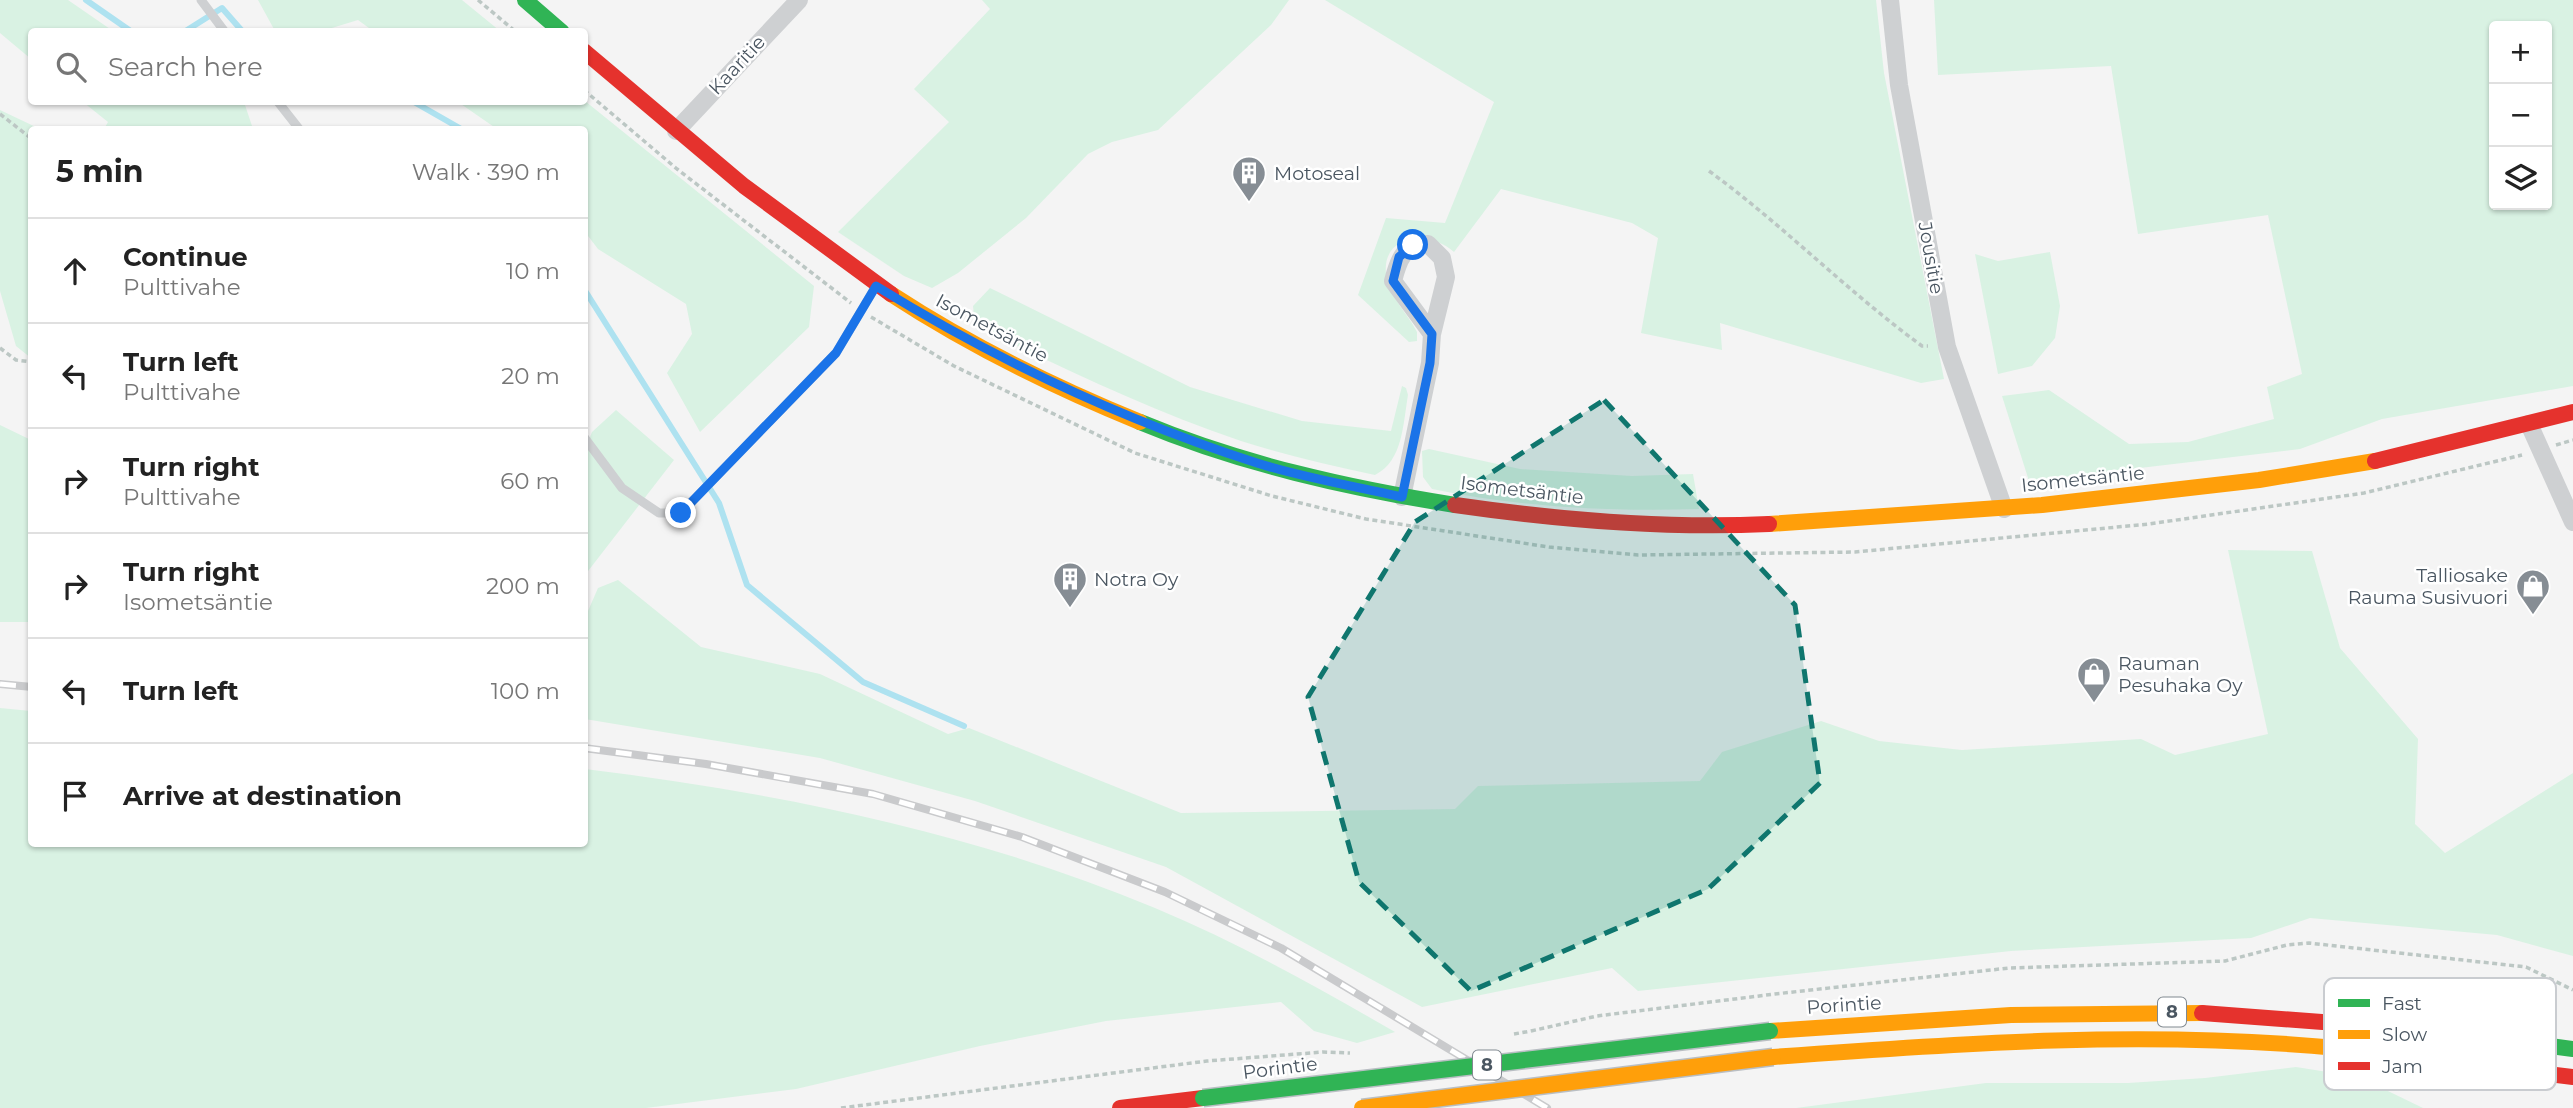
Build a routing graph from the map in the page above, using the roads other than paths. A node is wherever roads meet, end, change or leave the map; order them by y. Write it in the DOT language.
graph roads {
  1 [pos="201,0"];
  2 [pos="525,0"];
  3 [pos="799,0"];
  4 [pos="1890,0"];
  5 [pos="222,28"];
  6 [pos="557,28"];
  7 [pos="588,54"];
  8 [pos="280,105"];
  9 [pos="297,126"];
  10 [pos="676,131"];
  11 [pos="876,286"];
  12 [pos="1432,334"];
  13 [pos="2573,412"];
  14 [pos="2529,424"];
  15 [pos="588,442"];
  16 [pos="1402,497"];
  17 [pos="2004,509"];
  18 [pos="2573,522"];
  19 [pos="2324,1021"];
  20 [pos="2324,1048"];
  21 [pos="1120,1108"];
  22 [pos="1362,1108"];
  1 -- 5 [label="lane"];
  2 -- 6 [label="main road"];
  3 -- 10 [label="street, Kaaritie"];
  4 -- 17 [label="street, Jousitie"];
  7 -- 10 [label="main road, Isometsäntie"];
  8 -- 9 [label="lane"];
  10 -- 11 [label="main road, Isometsäntie"];
  11 -- 15 [label="lane"];
  11 -- 16 [label="main road, Isometsäntie"];
  12 -- 12 [label="street"];
  12 -- 16 [label="street"];
  13 -- 14 [label="main road, Isometsäntie"];
  14 -- 17 [label="main road, Isometsäntie"];
  14 -- 18 [label="street"];
  16 -- 17 [label="main road, Isometsäntie"];
  19 -- 21 [label="main road, Porintie / 8, bridge"];
  20 -- 22 [label="main road, 8, bridge"];
}
